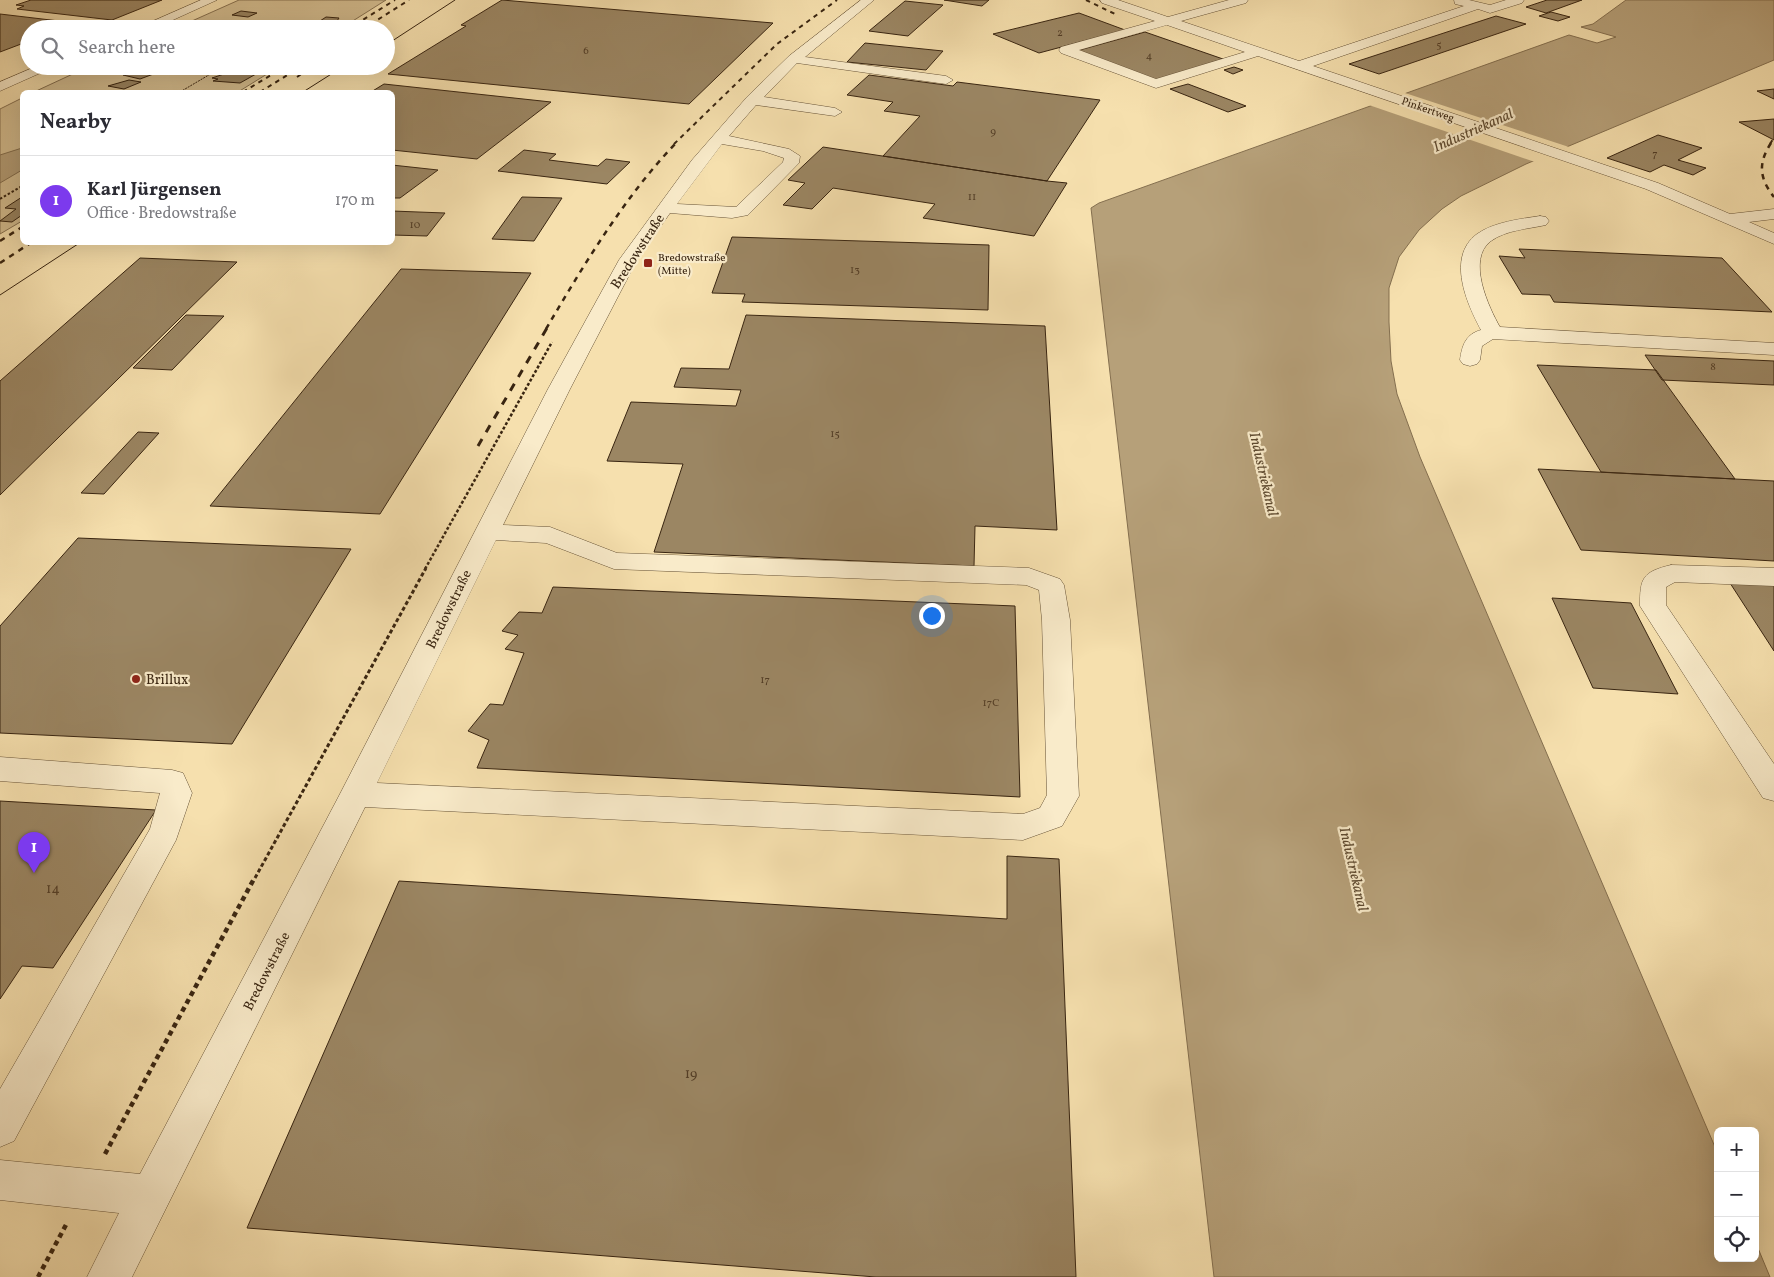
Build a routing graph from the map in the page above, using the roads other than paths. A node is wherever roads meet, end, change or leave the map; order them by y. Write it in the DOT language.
graph roads {
  1 [pos="210,0"];
  2 [pos="863,0"];
  3 [pos="1106,0"];
  4 [pos="1146,0"];
  5 [pos="1242,0"];
  6 [pos="1456,0"];
  7 [pos="1518,0"];
  8 [pos="1476,6"];
  9 [pos="1128,8"];
  10 [pos="162,20"];
  11 [pos="1166,21"];
  12 [pos="1314,49"];
  13 [pos="1258,52"];
  14 [pos="1331,55"];
  15 [pos="794,60"];
  16 [pos="1299,66"];
  17 [pos="28,75"];
  18 [pos="946,80"];
  19 [pos="0,87"];
  20 [pos="752,100"];
  21 [pos="834,112"];
  22 [pos="717,139"];
  23 [pos="665,208"];
  24 [pos="1774,214"];
  25 [pos="1730,219"];
  26 [pos="1540,221"];
  27 [pos="1774,239"];
  28 [pos="1493,333"];
  29 [pos="1774,349"];
  30 [pos="1470,360"];
  31 [pos="486,532"];
  32 [pos="1774,577"];
  33 [pos="0,769"];
  34 [pos="1772,784"];
  35 [pos="356,794"];
  36 [pos="0,1128"];
  37 [pos="0,1180"];
  38 [pos="150,1196"];
  39 [pos="109,1277"];
  1 -- 10 [label="street"];
  2 -- 15 [label="street, Bredowstraße"];
  3 -- 9 [label="street, Pinkertweg"];
  4 -- 9 [label="street"];
  5 -- 11 [label="street"];
  6 -- 8 [label="street"];
  7 -- 8 [label="street"];
  8 -- 14 [label="street"];
  9 -- 11 [label="street, Pinkertweg"];
  11 -- 13 [label="street, Pinkertweg"];
  11 -- 13 [label="street"];
  12 -- 14 [label="street"];
  13 -- 16 [label="street, Pinkertweg"];
  14 -- 16 [label="street"];
  15 -- 18 [label="street"];
  15 -- 20 [label="street, Bredowstraße"];
  16 -- 25 [label="street, Pinkertweg"];
  17 -- 19 [label="street"];
  20 -- 21 [label="street"];
  20 -- 22 [label="street, Bredowstraße"];
  22 -- 23 [label="street, Bredowstraße"];
  22 -- 23 [label="street"];
  23 -- 31 [label="street, Bredowstraße"];
  24 -- 25 [label="street"];
  25 -- 27 [label="street, Pinkertweg"];
  26 -- 28 [label="street"];
  28 -- 29 [label="street"];
  28 -- 30 [label="street"];
  31 -- 35 [label="street, Bredowstraße"];
  31 -- 35 [label="street"];
  32 -- 34 [label="street"];
  33 -- 36 [label="street"];
  35 -- 38 [label="street, Bredowstraße"];
  37 -- 38 [label="street"];
  38 -- 39 [label="street, Bredowstraße"];
}
